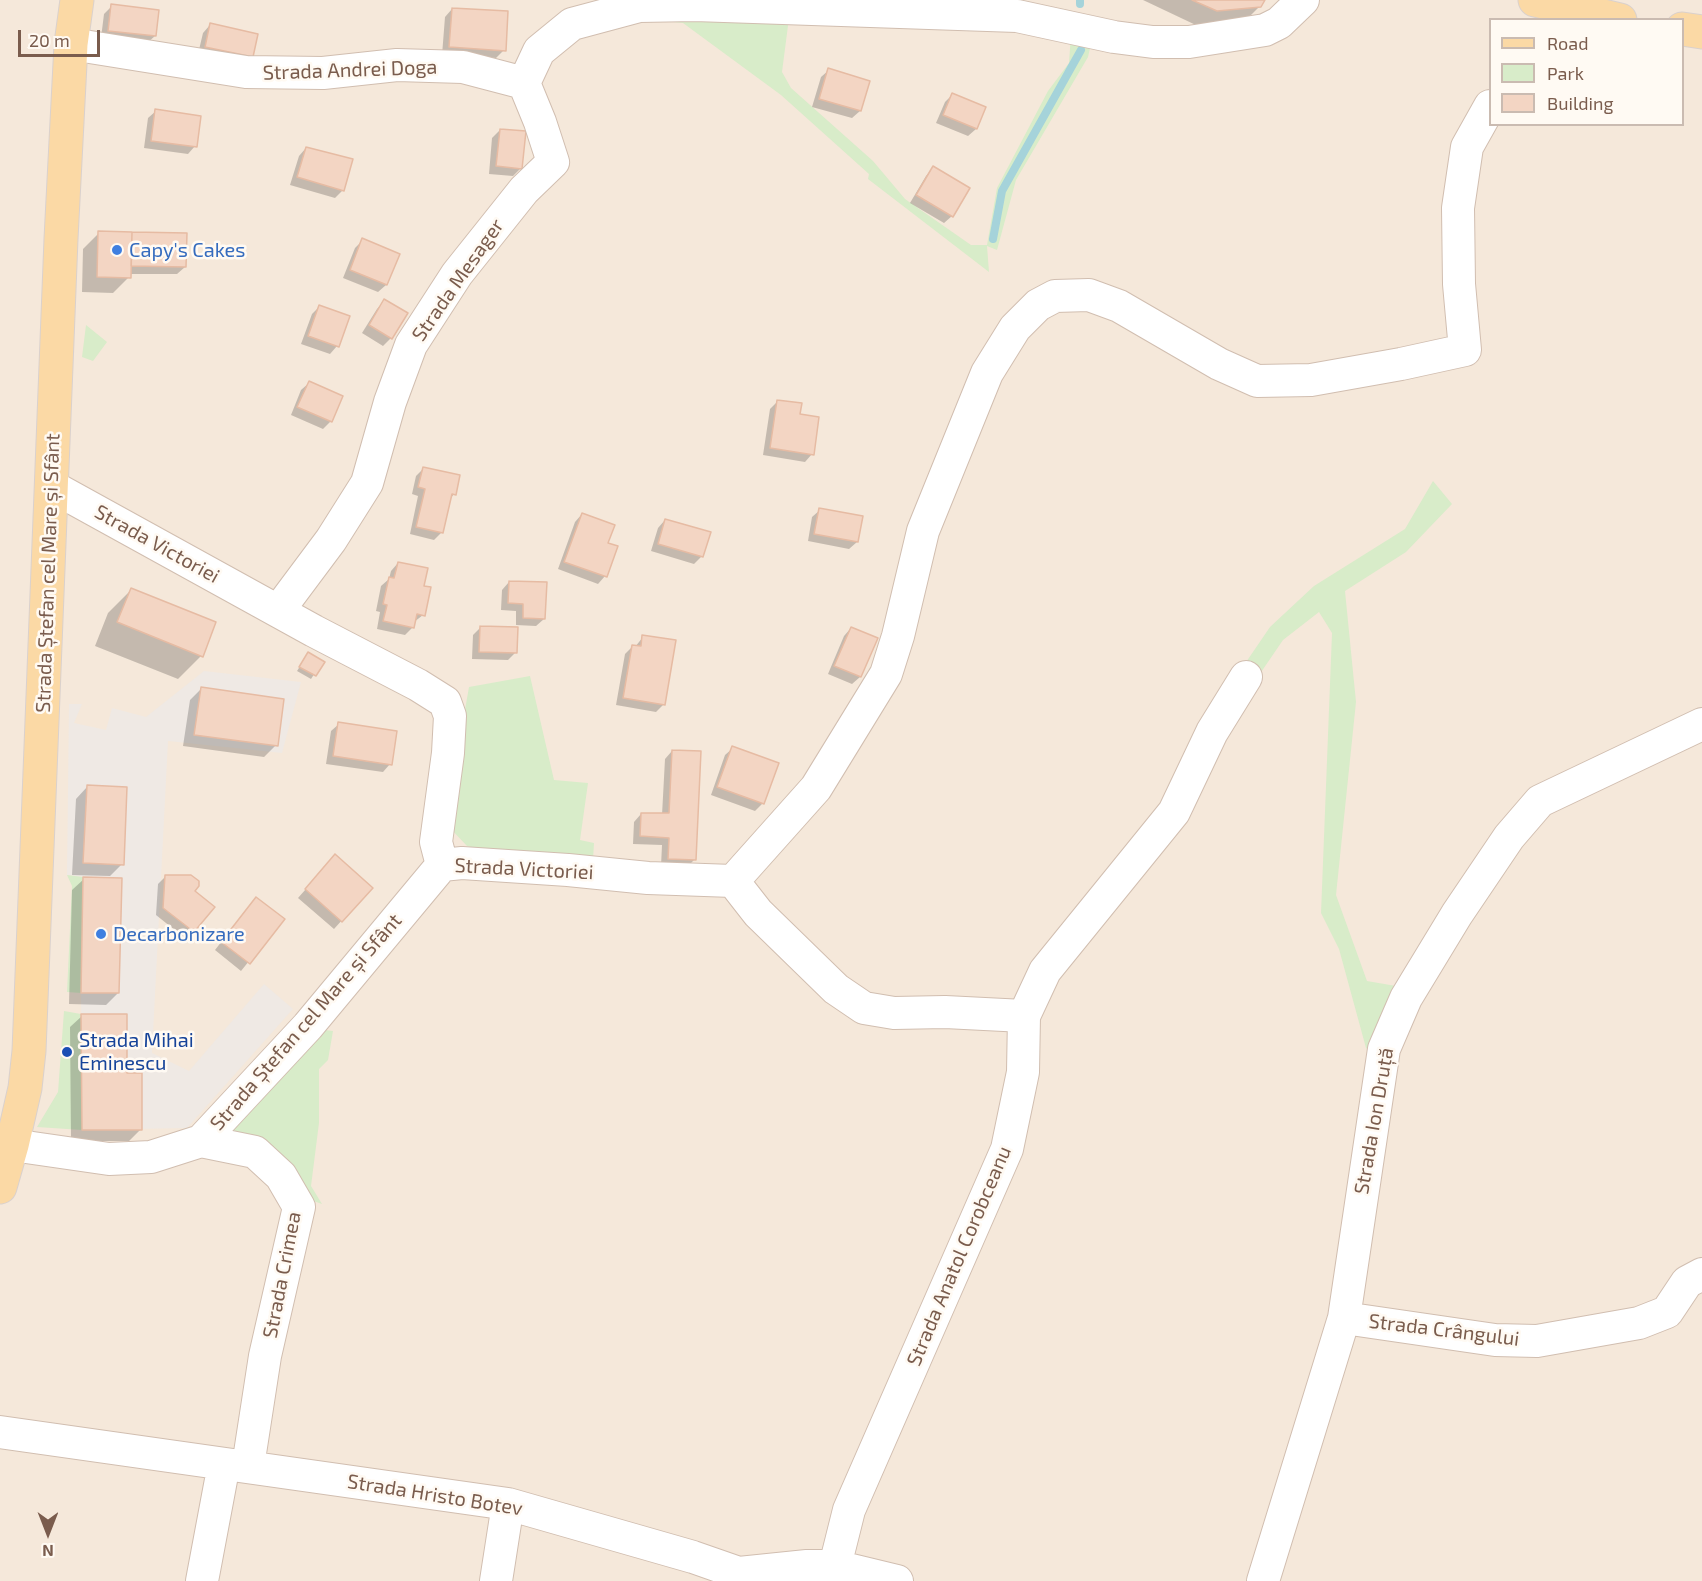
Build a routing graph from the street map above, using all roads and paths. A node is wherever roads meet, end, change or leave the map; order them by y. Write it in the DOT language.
graph roads {
  1 [pos="77,0"];
  2 [pos="1303,0"];
  3 [pos="1535,7"];
  4 [pos="1607,18"];
  5 [pos="1684,29"];
  6 [pos="1702,32"];
  7 [pos="71,44"];
  8 [pos="524,83"];
  9 [pos="1489,109"];
  10 [pos="51,486"];
  11 [pos="278,611"];
  12 [pos="1246,677"];
  13 [pos="1702,724"];
  14 [pos="442,865"];
  15 [pos="733,881"];
  16 [pos="1024,1016"];
  17 [pos="201,1141"];
  18 [pos="12,1146"];
  19 [pos="0,1186"];
  20 [pos="1702,1274"];
  21 [pos="1344,1317"];
  22 [pos="0,1432"];
  23 [pos="236,1465"];
  24 [pos="508,1504"];
  25 [pos="835,1566"];
  26 [pos="739,1577"];
  27 [pos="202,1581"];
  28 [pos="496,1581"];
  29 [pos="897,1581"];
  30 [pos="1263,1581"];
  1 -- 7 [label="main road, Strada Ștefan cel Mare și Sfânt"];
  2 -- 8 [label="street"];
  3 -- 4 [label="main road"];
  5 -- 6 [label="main road"];
  7 -- 8 [label="street, Strada Andrei Doga"];
  7 -- 10 [label="main road, Strada Ștefan cel Mare și Sfânt"];
  8 -- 11 [label="street, Strada Mesager"];
  9 -- 15 [label="street"];
  10 -- 11 [label="street, Strada Victoriei"];
  10 -- 18 [label="main road, Strada Ștefan cel Mare și Sfânt"];
  11 -- 14 [label="street, Strada Victoriei"];
  12 -- 16 [label="street, Strada Anatol Corobceanu"];
  13 -- 21 [label="street, Strada Ion Druță"];
  14 -- 15 [label="street, Strada Victoriei"];
  14 -- 17 [label="street, Strada Ștefan cel Mare și Sfânt"];
  15 -- 16 [label="street"];
  16 -- 25 [label="street, Strada Anatol Corobceanu"];
  17 -- 18 [label="street, Strada Ștefan cel Mare și Sfânt"];
  17 -- 23 [label="street, Strada Crimea"];
  18 -- 19 [label="main road, Strada Ștefan cel Mare și Sfânt"];
  20 -- 21 [label="street, Strada Crângului"];
  21 -- 30 [label="street, Strada Ion Druță"];
  22 -- 23 [label="street, Strada Hristo Botev"];
  23 -- 24 [label="street, Strada Hristo Botev"];
  23 -- 27 [label="street, Strada Crimea"];
  24 -- 26 [label="street, Strada Hristo Botev"];
  24 -- 28 [label="street"];
  25 -- 26 [label="street, Strada Hristo Botev"];
  25 -- 29 [label="street, Strada Hristo Botev"];
}
